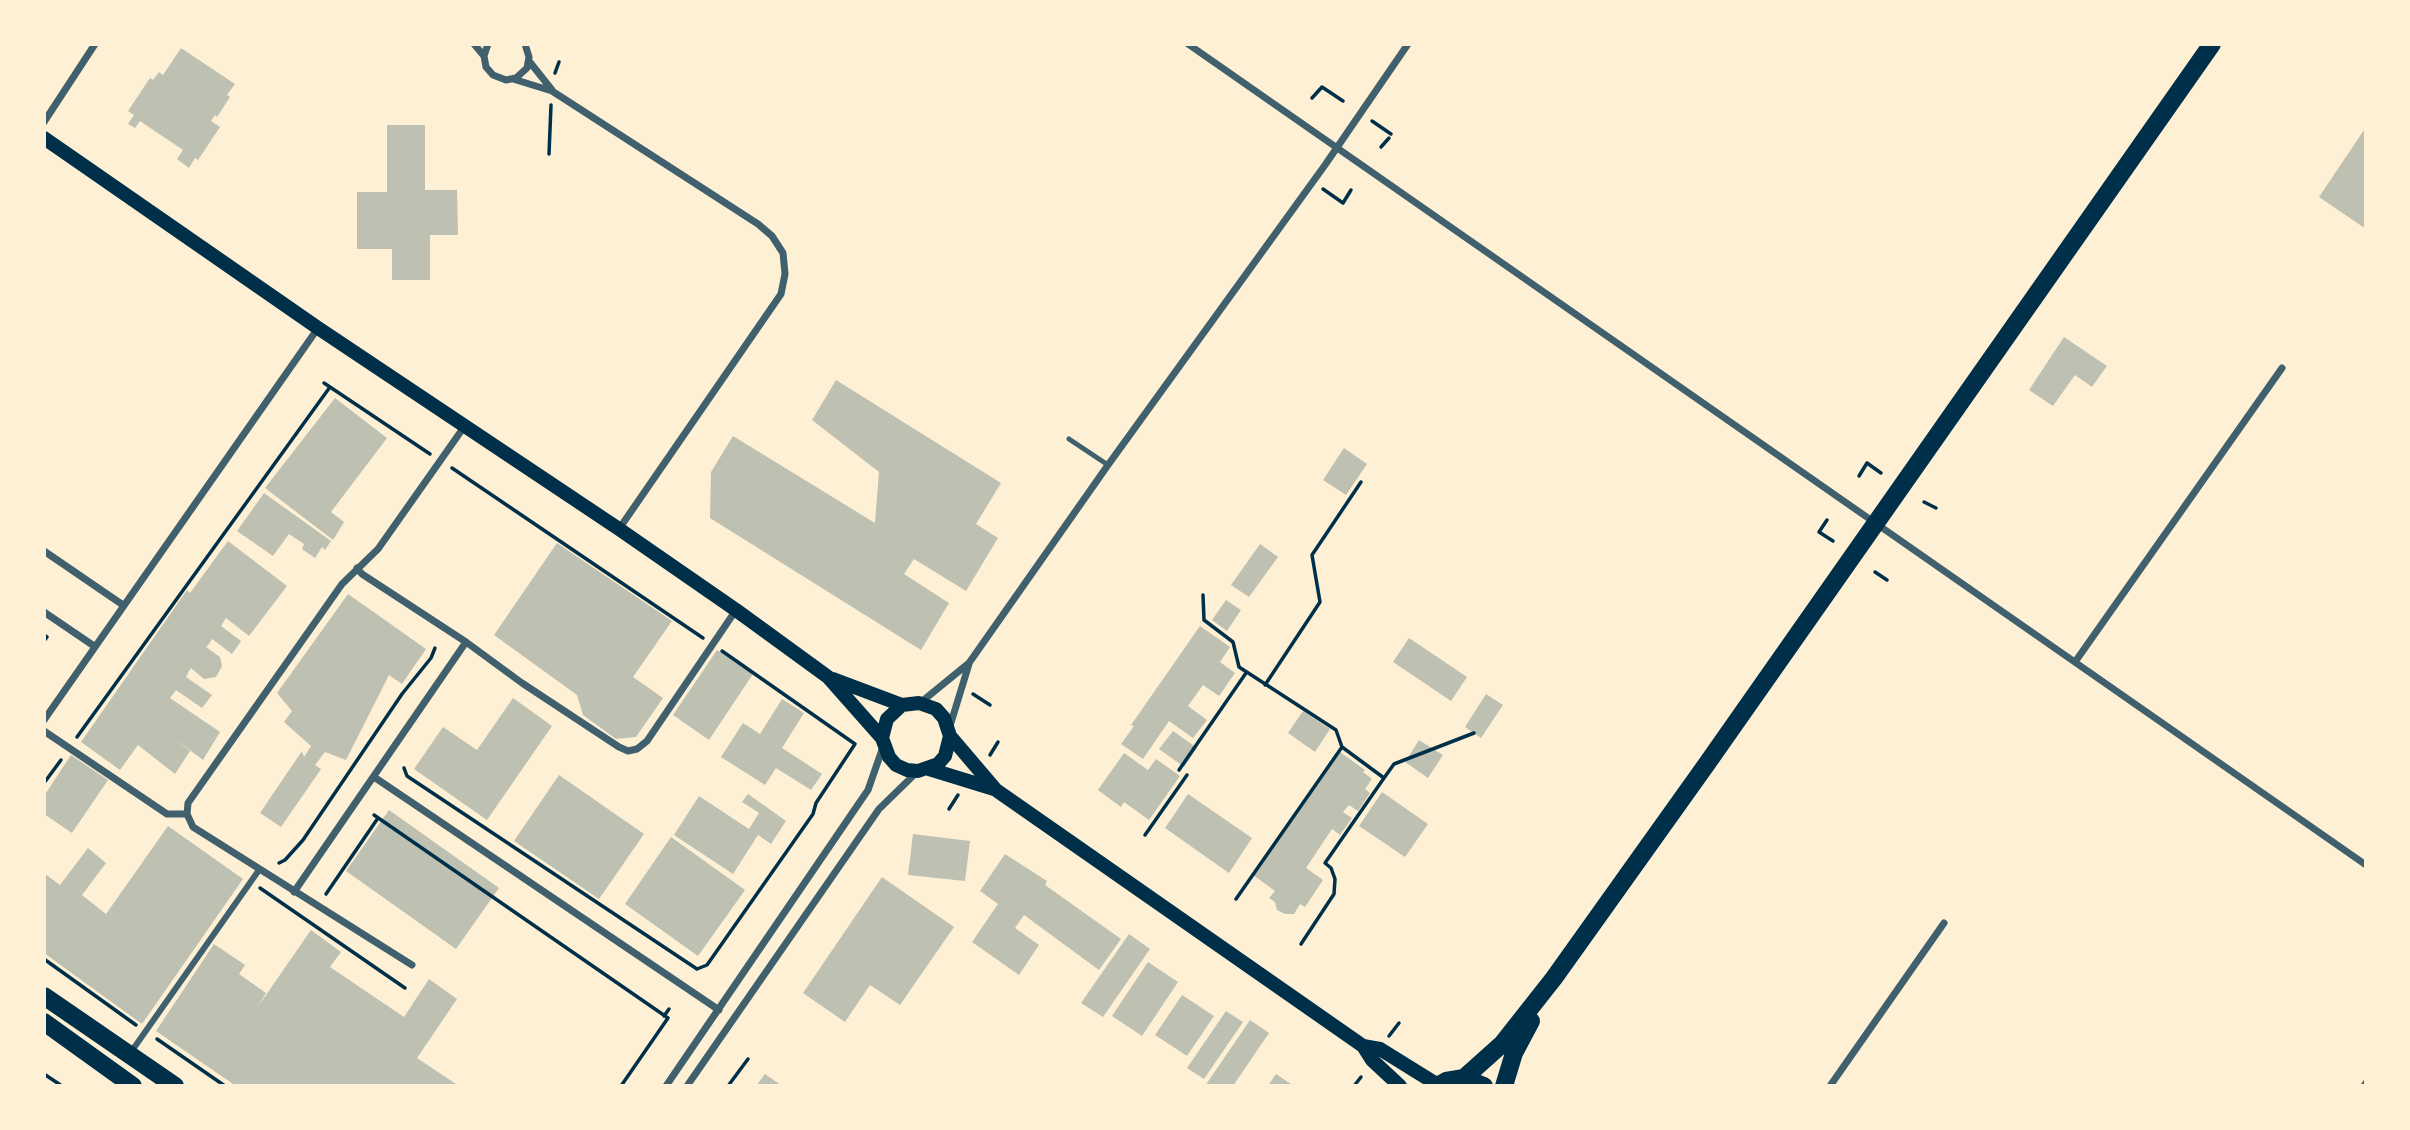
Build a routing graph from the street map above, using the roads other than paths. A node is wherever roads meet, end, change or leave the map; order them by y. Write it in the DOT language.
graph roads {
  1 [pos="95,44"];
  2 [pos="474,44"];
  3 [pos="488,44"];
  4 [pos="526,44"];
  5 [pos="1188,44"];
  6 [pos="1408,44"];
  7 [pos="2212,44"];
  8 [pos="484,56"];
  9 [pos="529,61"];
  10 [pos="513,79"];
  11 [pos="552,91"];
  12 [pos="44,122"];
  13 [pos="44,138"];
  14 [pos="1337,148"];
  15 [pos="318,328"];
  16 [pos="2282,368"];
  17 [pos="464,427"];
  18 [pos="1069,439"];
  19 [pos="1108,465"];
  20 [pos="1875,525"];
  21 [pos="619,529"];
  22 [pos="44,551"];
  23 [pos="357,568"];
  24 [pos="123,605"];
  25 [pos="736,610"];
  26 [pos="44,612"];
  27 [pos="466,642"];
  28 [pos="94,646"];
  29 [pos="2075,662"];
  30 [pos="969,663"];
  31 [pos="828,677"];
  32 [pos="919,703"];
  33 [pos="902,705"];
  34 [pos="44,720"];
  35 [pos="44,731"];
  36 [pos="950,733"];
  37 [pos="883,743"];
  38 [pos="923,770"];
  39 [pos="374,777"];
  40 [pos="996,790"];
  41 [pos="187,814"];
  42 [pos="2366,865"];
  43 [pos="259,870"];
  44 [pos="294,892"];
  45 [pos="1944,923"];
  46 [pos="412,965"];
  47 [pos="743,976"];
  48 [pos="1554,978"];
  49 [pos="757,986"];
  50 [pos="44,996"];
  51 [pos="717,1013"];
  52 [pos="44,1021"];
  53 [pos="730,1027"];
  54 [pos="1363,1046"];
  55 [pos="130,1054"];
  56 [pos="1464,1078"];
  57 [pos="133,1086"];
  58 [pos="175,1086"];
  59 [pos="666,1086"];
  60 [pos="687,1086"];
  61 [pos="1400,1086"];
  62 [pos="1438,1086"];
  63 [pos="1484,1086"];
  64 [pos="1504,1086"];
  65 [pos="1830,1086"];
  1 -- 12 [label="street"];
  2 -- 8 [label="street"];
  3 -- 8 [label="street"];
  4 -- 9 [label="street"];
  5 -- 14 [label="street"];
  6 -- 14 [label="street"];
  7 -- 20 [label="main road"];
  8 -- 10 [label="street"];
  9 -- 10 [label="street"];
  9 -- 11 [label="street"];
  10 -- 11 [label="street"];
  11 -- 21 [label="street"];
  13 -- 15 [label="main road"];
  14 -- 19 [label="street"];
  14 -- 20 [label="street"];
  15 -- 17 [label="main road"];
  15 -- 24 [label="street"];
  16 -- 29 [label="street"];
  17 -- 21 [label="main road"];
  17 -- 23 [label="street"];
  18 -- 19 [label="lane"];
  19 -- 30 [label="street"];
  20 -- 29 [label="street"];
  20 -- 48 [label="main road"];
  21 -- 25 [label="main road"];
  22 -- 24 [label="street"];
  23 -- 27 [label="street"];
  23 -- 41 [label="street"];
  24 -- 28 [label="street"];
  25 -- 27 [label="street"];
  25 -- 31 [label="main road"];
  26 -- 28 [label="street"];
  27 -- 39 [label="street"];
  28 -- 34 [label="street"];
  29 -- 42 [label="street"];
  30 -- 32 [label="street"];
  30 -- 36 [label="street"];
  31 -- 33 [label="main road"];
  31 -- 37 [label="main road"];
  32 -- 33 [label="main road"];
  32 -- 36 [label="main road"];
  33 -- 37 [label="main road"];
  35 -- 41 [label="street"];
  36 -- 38 [label="main road"];
  36 -- 40 [label="main road"];
  37 -- 38 [label="main road"];
  37 -- 47 [label="street"];
  38 -- 40 [label="main road"];
  38 -- 49 [label="street"];
  39 -- 44 [label="street"];
  39 -- 51 [label="street"];
  40 -- 54 [label="main road"];
  41 -- 43 [label="street"];
  43 -- 44 [label="street"];
  43 -- 55 [label="street"];
  44 -- 46 [label="street"];
  45 -- 65 [label="street"];
  47 -- 49 [label="street"];
  47 -- 51 [label="street"];
  48 -- 56 [label="main road"];
  48 -- 64 [label="main road"];
  49 -- 53 [label="street"];
  50 -- 55 [label="main road"];
  51 -- 53 [label="street"];
  51 -- 59 [label="street"];
  52 -- 57 [label="main road"];
  53 -- 60 [label="street"];
  54 -- 61 [label="main road"];
  54 -- 62 [label="main road"];
  55 -- 58 [label="main road"];
  56 -- 62 [label="main road"];
  56 -- 63 [label="main road"];
}
